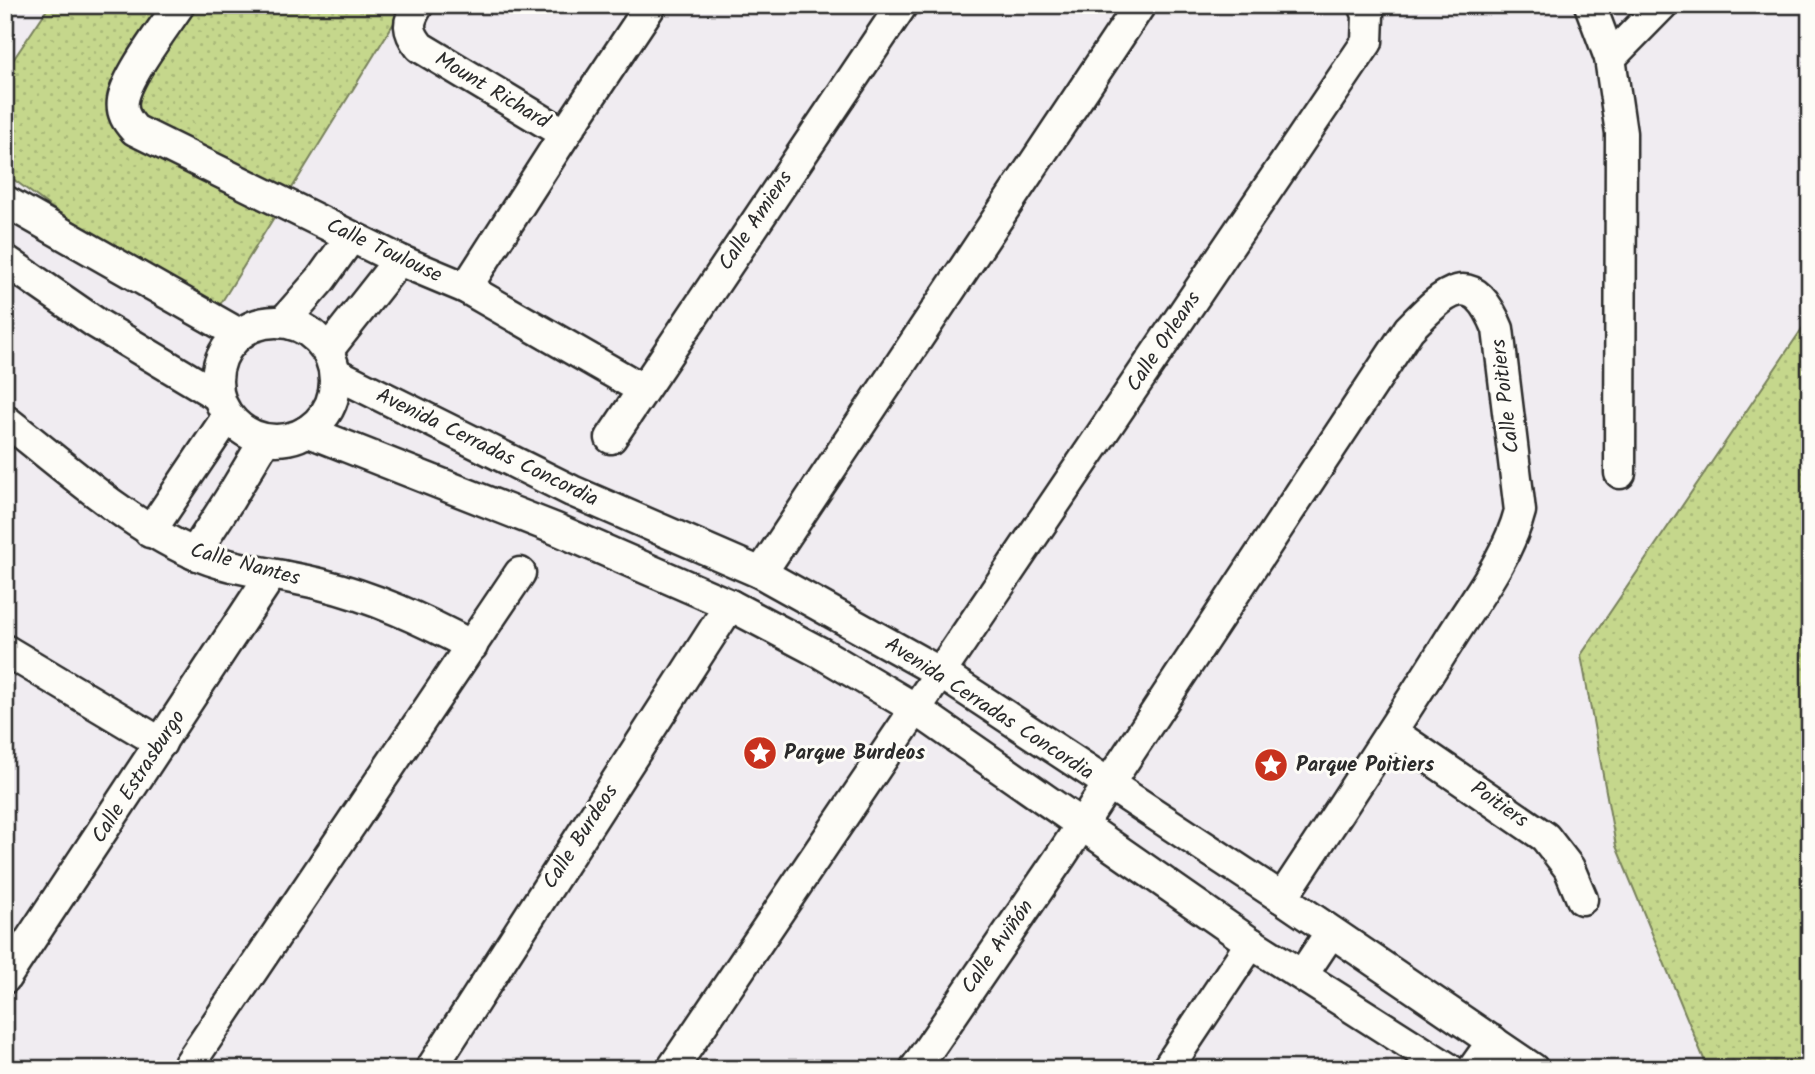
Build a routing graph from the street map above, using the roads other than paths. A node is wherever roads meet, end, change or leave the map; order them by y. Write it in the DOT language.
graph roads {
  1 [pos="179,5"];
  2 [pos="418,5"];
  3 [pos="651,5"];
  4 [pos="902,5"];
  5 [pos="1140,5"];
  6 [pos="1364,5"];
  7 [pos="1590,5"];
  8 [pos="1662,5"];
  9 [pos="1610,58"];
  10 [pos="565,134"];
  11 [pos="5,201"];
  12 [pos="351,237"];
  13 [pos="5,260"];
  14 [pos="399,260"];
  15 [pos="466,288"];
  16 [pos="284,321"];
  17 [pos="239,334"];
  18 [pos="331,362"];
  19 [pos="642,389"];
  20 [pos="223,406"];
  21 [pos="5,421"];
  22 [pos="307,431"];
  23 [pos="611,438"];
  24 [pos="265,440"];
  25 [pos="1620,473"];
  26 [pos="572,491"];
  27 [pos="556,529"];
  28 [pos="150,532"];
  29 [pos="194,554"];
  30 [pos="520,573"];
  31 [pos="761,573"];
  32 [pos="271,575"];
  33 [pos="730,606"];
  34 [pos="472,646"];
  35 [pos="5,650"];
  36 [pos="939,672"];
  37 [pos="914,708"];
  38 [pos="1392,732"];
  39 [pos="161,743"];
  40 [pos="1107,785"];
  41 [pos="1081,825"];
  42 [pos="1282,898"];
  43 [pos="1582,899"];
  44 [pos="1331,932"];
  45 [pos="1251,943"];
  46 [pos="1303,974"];
  47 [pos="5,978"];
  48 [pos="1493,1041"];
  49 [pos="186,1069"];
  50 [pos="431,1069"];
  51 [pos="672,1069"];
  52 [pos="915,1069"];
  53 [pos="1167,1069"];
  54 [pos="1450,1069"];
  55 [pos="1474,1069"];
  56 [pos="1532,1069"];
  1 -- 12 [label="street, Calle Toulouse"];
  2 -- 10 [label="street, Mount Richard"];
  3 -- 10 [label="street"];
  4 -- 19 [label="street, Calle Amiens"];
  5 -- 31 [label="street"];
  6 -- 36 [label="street, Calle Orleans"];
  7 -- 9 [label="street"];
  8 -- 9 [label="street"];
  9 -- 25 [label="street"];
  10 -- 15 [label="street"];
  11 -- 17 [label="street"];
  12 -- 14 [label="street, Calle Toulouse"];
  12 -- 16 [label="street"];
  13 -- 20 [label="street"];
  14 -- 15 [label="street, Calle Toulouse"];
  14 -- 18 [label="street"];
  15 -- 19 [label="street, Calle Toulouse"];
  16 -- 17 [label="street"];
  16 -- 18 [label="street"];
  17 -- 20 [label="street"];
  18 -- 22 [label="street"];
  18 -- 26 [label="street, Avenida Cerradas Concordia"];
  19 -- 23 [label="street, Calle Amiens"];
  20 -- 24 [label="street"];
  20 -- 28 [label="street"];
  21 -- 28 [label="street, Calle Nantes"];
  22 -- 24 [label="street"];
  22 -- 27 [label="street, Avenida Cerradas Concordia"];
  24 -- 29 [label="street"];
  26 -- 27 [label="street"];
  26 -- 31 [label="street, Avenida Cerradas Concordia"];
  27 -- 33 [label="street, Avenida Cerradas Concordia"];
  28 -- 29 [label="street, Calle Nantes"];
  29 -- 32 [label="street, Calle Nantes"];
  30 -- 34 [label="street"];
  31 -- 36 [label="street, Avenida Cerradas Concordia"];
  32 -- 34 [label="street, Calle Nantes"];
  32 -- 39 [label="street, Calle Estrasburgo"];
  33 -- 37 [label="street, Avenida Cerradas Concordia"];
  33 -- 50 [label="street, Calle Burdeos"];
  34 -- 49 [label="street"];
  35 -- 39 [label="street"];
  36 -- 37 [label="street, Calle Orleans"];
  36 -- 40 [label="street, Avenida Cerradas Concordia"];
  37 -- 41 [label="street, Avenida Cerradas Concordia"];
  37 -- 51 [label="street"];
  38 -- 40 [label="street, Calle Poitiers"];
  38 -- 42 [label="street, Calle Poitiers"];
  38 -- 43 [label="street, Poitiers"];
  39 -- 47 [label="street, Calle Estrasburgo"];
  40 -- 41 [label="street, Calle Poitiers"];
  40 -- 42 [label="street, Avenida Cerradas Concordia"];
  41 -- 45 [label="street, Avenida Cerradas Concordia"];
  41 -- 52 [label="street, Calle Aviñón"];
  42 -- 44 [label="street, Avenida Cerradas Concordia"];
  44 -- 46 [label="street"];
  44 -- 48 [label="street, Avenida Cerradas Concordia"];
  45 -- 46 [label="street, Avenida Cerradas Concordia"];
  45 -- 53 [label="street"];
  46 -- 54 [label="street, Avenida Cerradas Concordia"];
  48 -- 55 [label="street"];
  48 -- 56 [label="street, Avenida Cerradas Concordia"];
}
